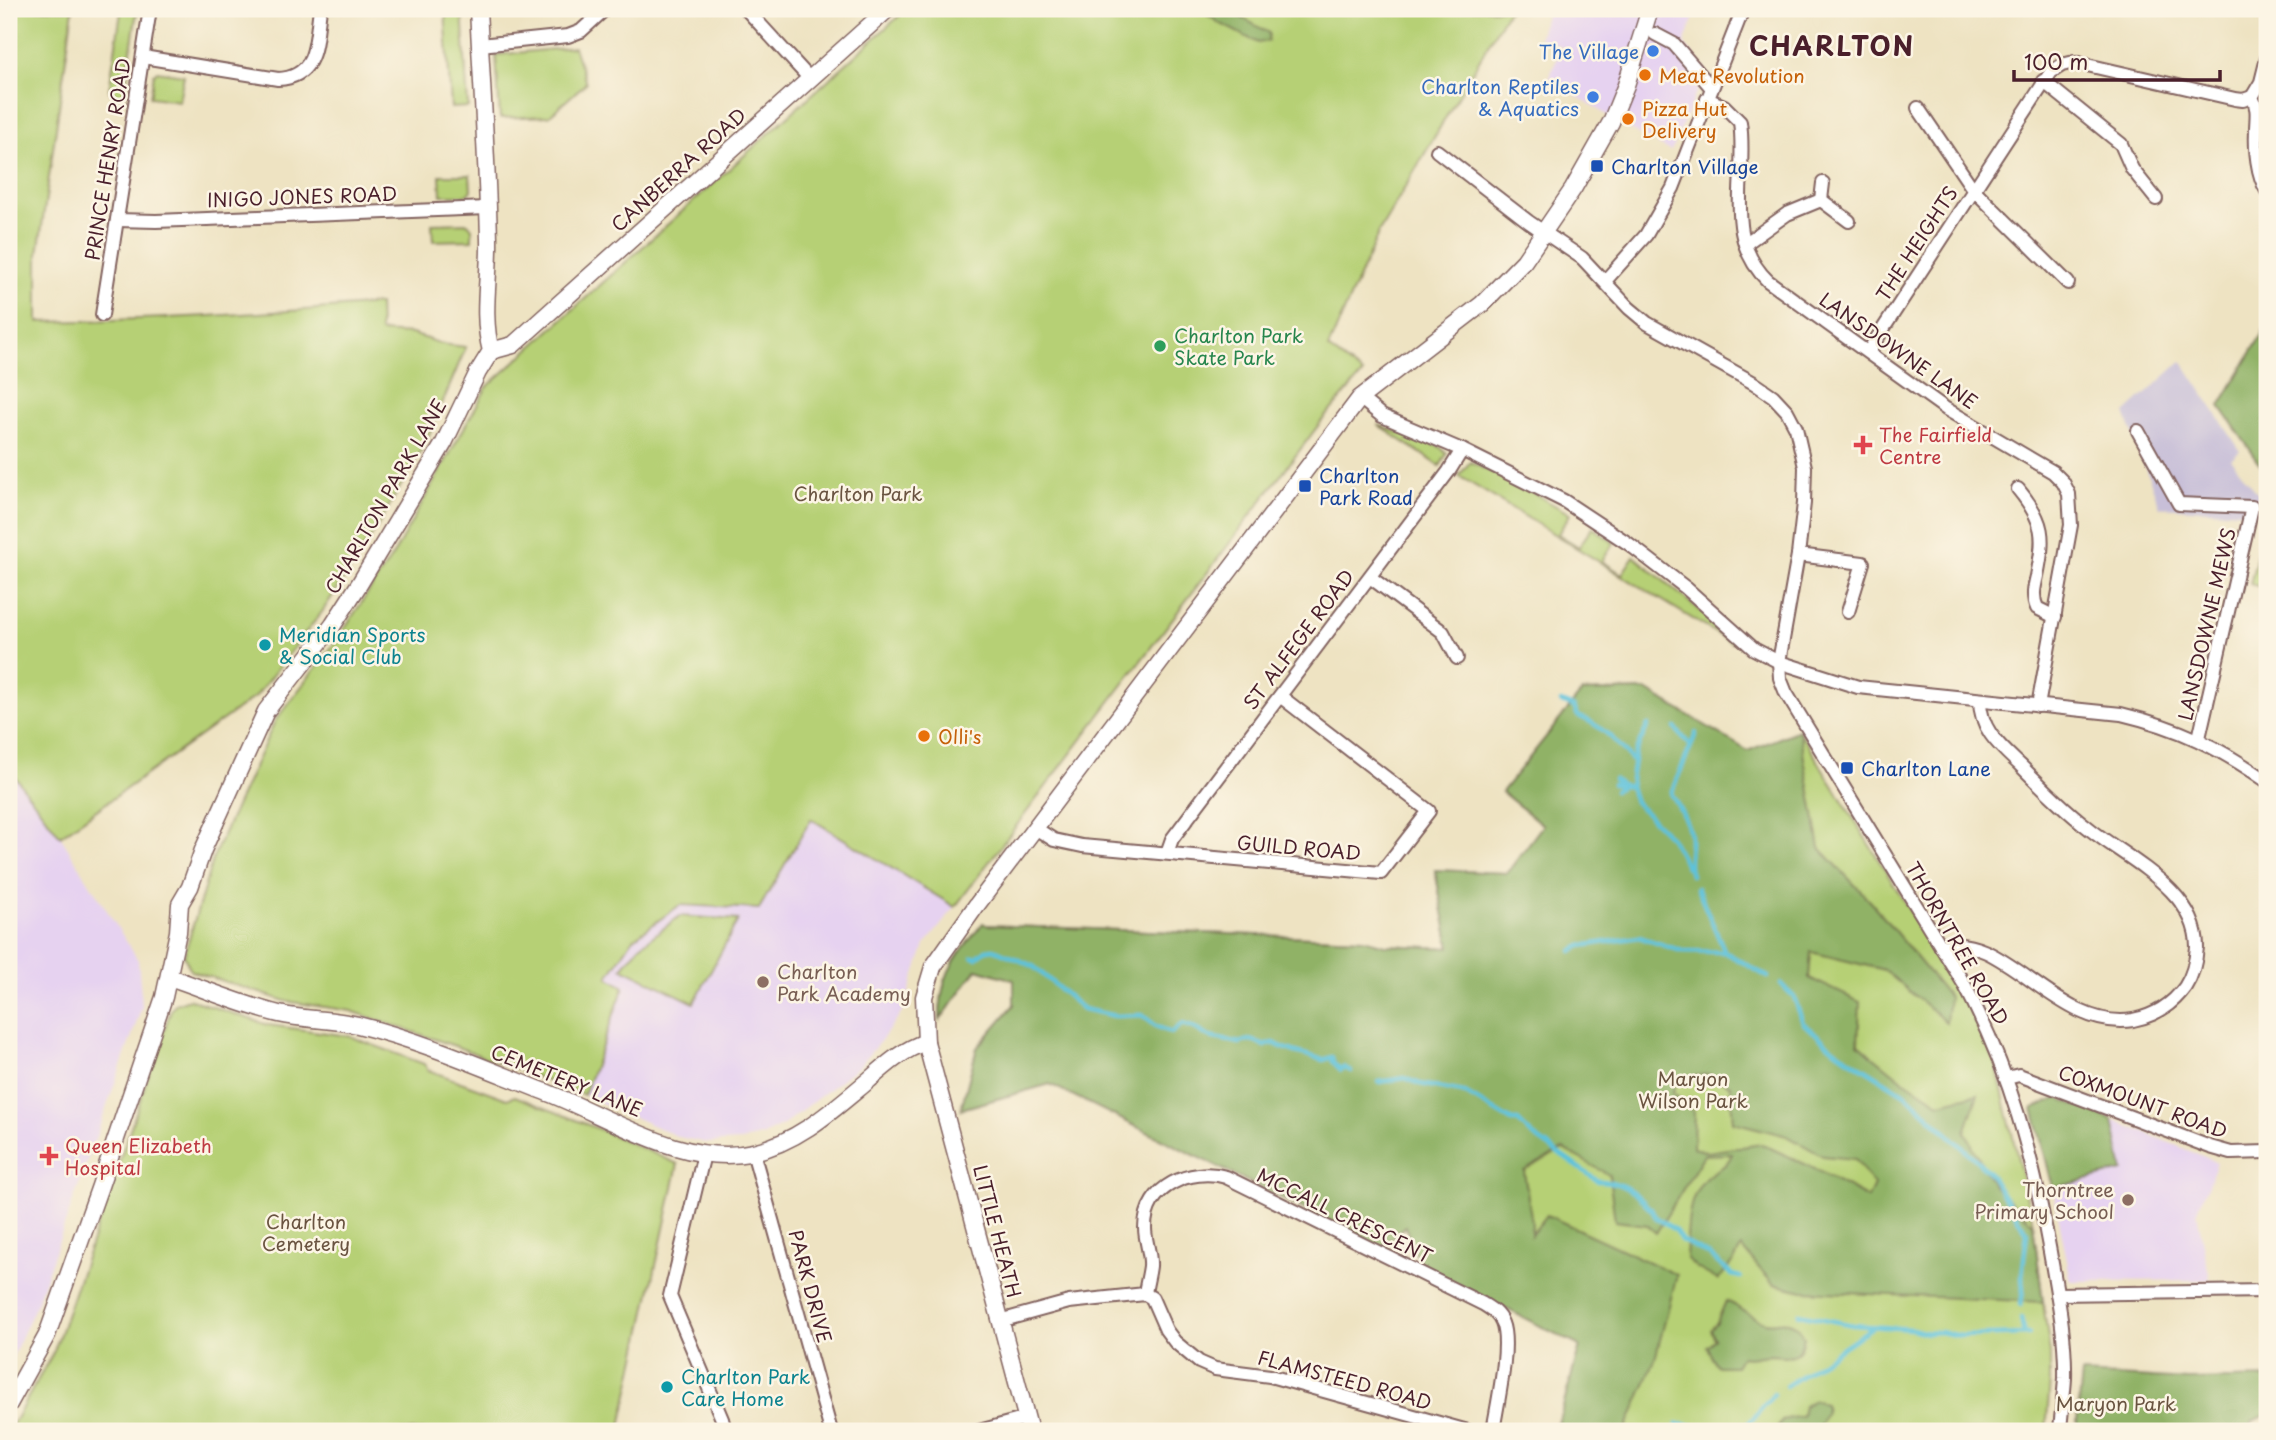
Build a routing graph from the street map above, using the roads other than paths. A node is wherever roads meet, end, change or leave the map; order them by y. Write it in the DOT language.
graph roads {
  1 [pos="150,9"];
  2 [pos="320,9"];
  3 [pos="478,9"];
  4 [pos="605,9"];
  5 [pos="746,9"];
  6 [pos="888,9"];
  7 [pos="1650,9"];
  8 [pos="1742,9"];
  9 [pos="1655,34"];
  10 [pos="480,46"];
  11 [pos="143,57"];
  12 [pos="2267,58"];
  13 [pos="810,79"];
  14 [pos="2043,81"];
  15 [pos="1709,93"];
  16 [pos="2252,97"];
  17 [pos="1918,107"];
  18 [pos="1437,151"];
  19 [pos="1823,183"];
  20 [pos="1973,189"];
  21 [pos="2267,191"];
  22 [pos="2156,199"];
  23 [pos="1821,200"];
  24 [pos="488,208"];
  25 [pos="117,220"];
  26 [pos="1849,221"];
  27 [pos="1545,233"];
  28 [pos="1745,244"];
  29 [pos="1605,281"];
  30 [pos="2068,283"];
  31 [pos="102,315"];
  32 [pos="491,351"];
  33 [pos="1868,352"];
  34 [pos="1360,398"];
  35 [pos="2138,431"];
  36 [pos="1462,450"];
  37 [pos="2018,489"];
  38 [pos="1798,555"];
  39 [pos="1370,577"];
  40 [pos="1848,612"];
  41 [pos="2055,617"];
  42 [pos="1457,658"];
  43 [pos="1779,662"];
  44 [pos="1280,696"];
  45 [pos="1980,700"];
  46 [pos="2038,706"];
  47 [pos="2199,738"];
  48 [pos="2267,781"];
  49 [pos="1035,828"];
  50 [pos="1167,853"];
  51 [pos="1941,947"];
  52 [pos="169,977"];
  53 [pos="926,1042"];
  54 [pos="2007,1078"];
  55 [pos="753,1152"];
  56 [pos="2267,1153"];
  57 [pos="704,1154"];
  58 [pos="2267,1291"];
  59 [pos="1145,1293"];
  60 [pos="2057,1294"];
  61 [pos="1000,1321"];
  62 [pos="9,1404"];
  63 [pos="1029,1425"];
  64 [pos="724,1431"];
  65 [pos="831,1431"];
  66 [pos="979,1431"];
  67 [pos="1468,1431"];
  68 [pos="1493,1431"];
  69 [pos="2060,1431"];
  1 -- 11 [label="street, PRINCE HENRY ROAD"];
  2 -- 11 [label="street"];
  3 -- 10 [label="street"];
  4 -- 10 [label="street"];
  5 -- 13 [label="street"];
  6 -- 13 [label="street, CANBERRA ROAD"];
  7 -- 27 [label="street"];
  8 -- 15 [label="street"];
  9 -- 15 [label="street"];
  10 -- 24 [label="street"];
  11 -- 25 [label="street, PRINCE HENRY ROAD"];
  12 -- 16 [label="street"];
  13 -- 32 [label="street, CANBERRA ROAD"];
  14 -- 16 [label="street, THE HEIGHTS"];
  14 -- 20 [label="street, THE HEIGHTS"];
  14 -- 22 [label="street"];
  15 -- 28 [label="street, LANSDOWNE LANE"];
  15 -- 29 [label="street"];
  16 -- 21 [label="street"];
  17 -- 20 [label="street, THE HEIGHTS"];
  18 -- 27 [label="street"];
  19 -- 23 [label="street"];
  20 -- 30 [label="street, THE HEIGHTS"];
  20 -- 33 [label="street, THE HEIGHTS"];
  23 -- 26 [label="street"];
  23 -- 28 [label="street"];
  24 -- 25 [label="street, INIGO JONES ROAD"];
  24 -- 32 [label="street"];
  25 -- 31 [label="street, PRINCE HENRY ROAD"];
  27 -- 29 [label="street"];
  27 -- 34 [label="street"];
  28 -- 33 [label="street, LANSDOWNE LANE"];
  29 -- 38 [label="street"];
  32 -- 52 [label="street, CHARLTON PARK LANE"];
  33 -- 41 [label="street, LANSDOWNE LANE"];
  34 -- 36 [label="street"];
  34 -- 49 [label="street"];
  35 -- 47 [label="street, LANSDOWNE MEWS"];
  36 -- 39 [label="street, ST ALFEGE ROAD"];
  36 -- 43 [label="street"];
  37 -- 41 [label="street"];
  38 -- 40 [label="street"];
  38 -- 43 [label="street"];
  39 -- 42 [label="street"];
  39 -- 44 [label="street, ST ALFEGE ROAD"];
  41 -- 46 [label="street, LANSDOWNE LANE"];
  43 -- 45 [label="street"];
  43 -- 51 [label="street, THORNTREE ROAD"];
  44 -- 50 [label="street, ST ALFEGE ROAD"];
  44 -- 50 [label="street, GUILD ROAD"];
  45 -- 46 [label="street"];
  45 -- 51 [label="street"];
  46 -- 47 [label="street"];
  47 -- 48 [label="street"];
  49 -- 50 [label="street, GUILD ROAD"];
  49 -- 53 [label="street"];
  51 -- 54 [label="street, THORNTREE ROAD"];
  52 -- 57 [label="street, CEMETERY LANE"];
  52 -- 62 [label="street, CHARLTON PARK LANE"];
  53 -- 55 [label="street, CEMETERY LANE"];
  53 -- 61 [label="street, LITTLE HEATH"];
  54 -- 56 [label="street, COXMOUNT ROAD"];
  54 -- 60 [label="street, THORNTREE ROAD"];
  55 -- 57 [label="street, CEMETERY LANE"];
  55 -- 65 [label="street, PARK DRIVE"];
  57 -- 64 [label="street"];
  58 -- 60 [label="street"];
  59 -- 61 [label="street"];
  59 -- 67 [label="street, FLAMSTEED ROAD"];
  59 -- 68 [label="street, MCCALL CRESCENT"];
  60 -- 69 [label="street, THORNTREE ROAD"];
  61 -- 63 [label="street, LITTLE HEATH"];
  63 -- 66 [label="street"];
}
